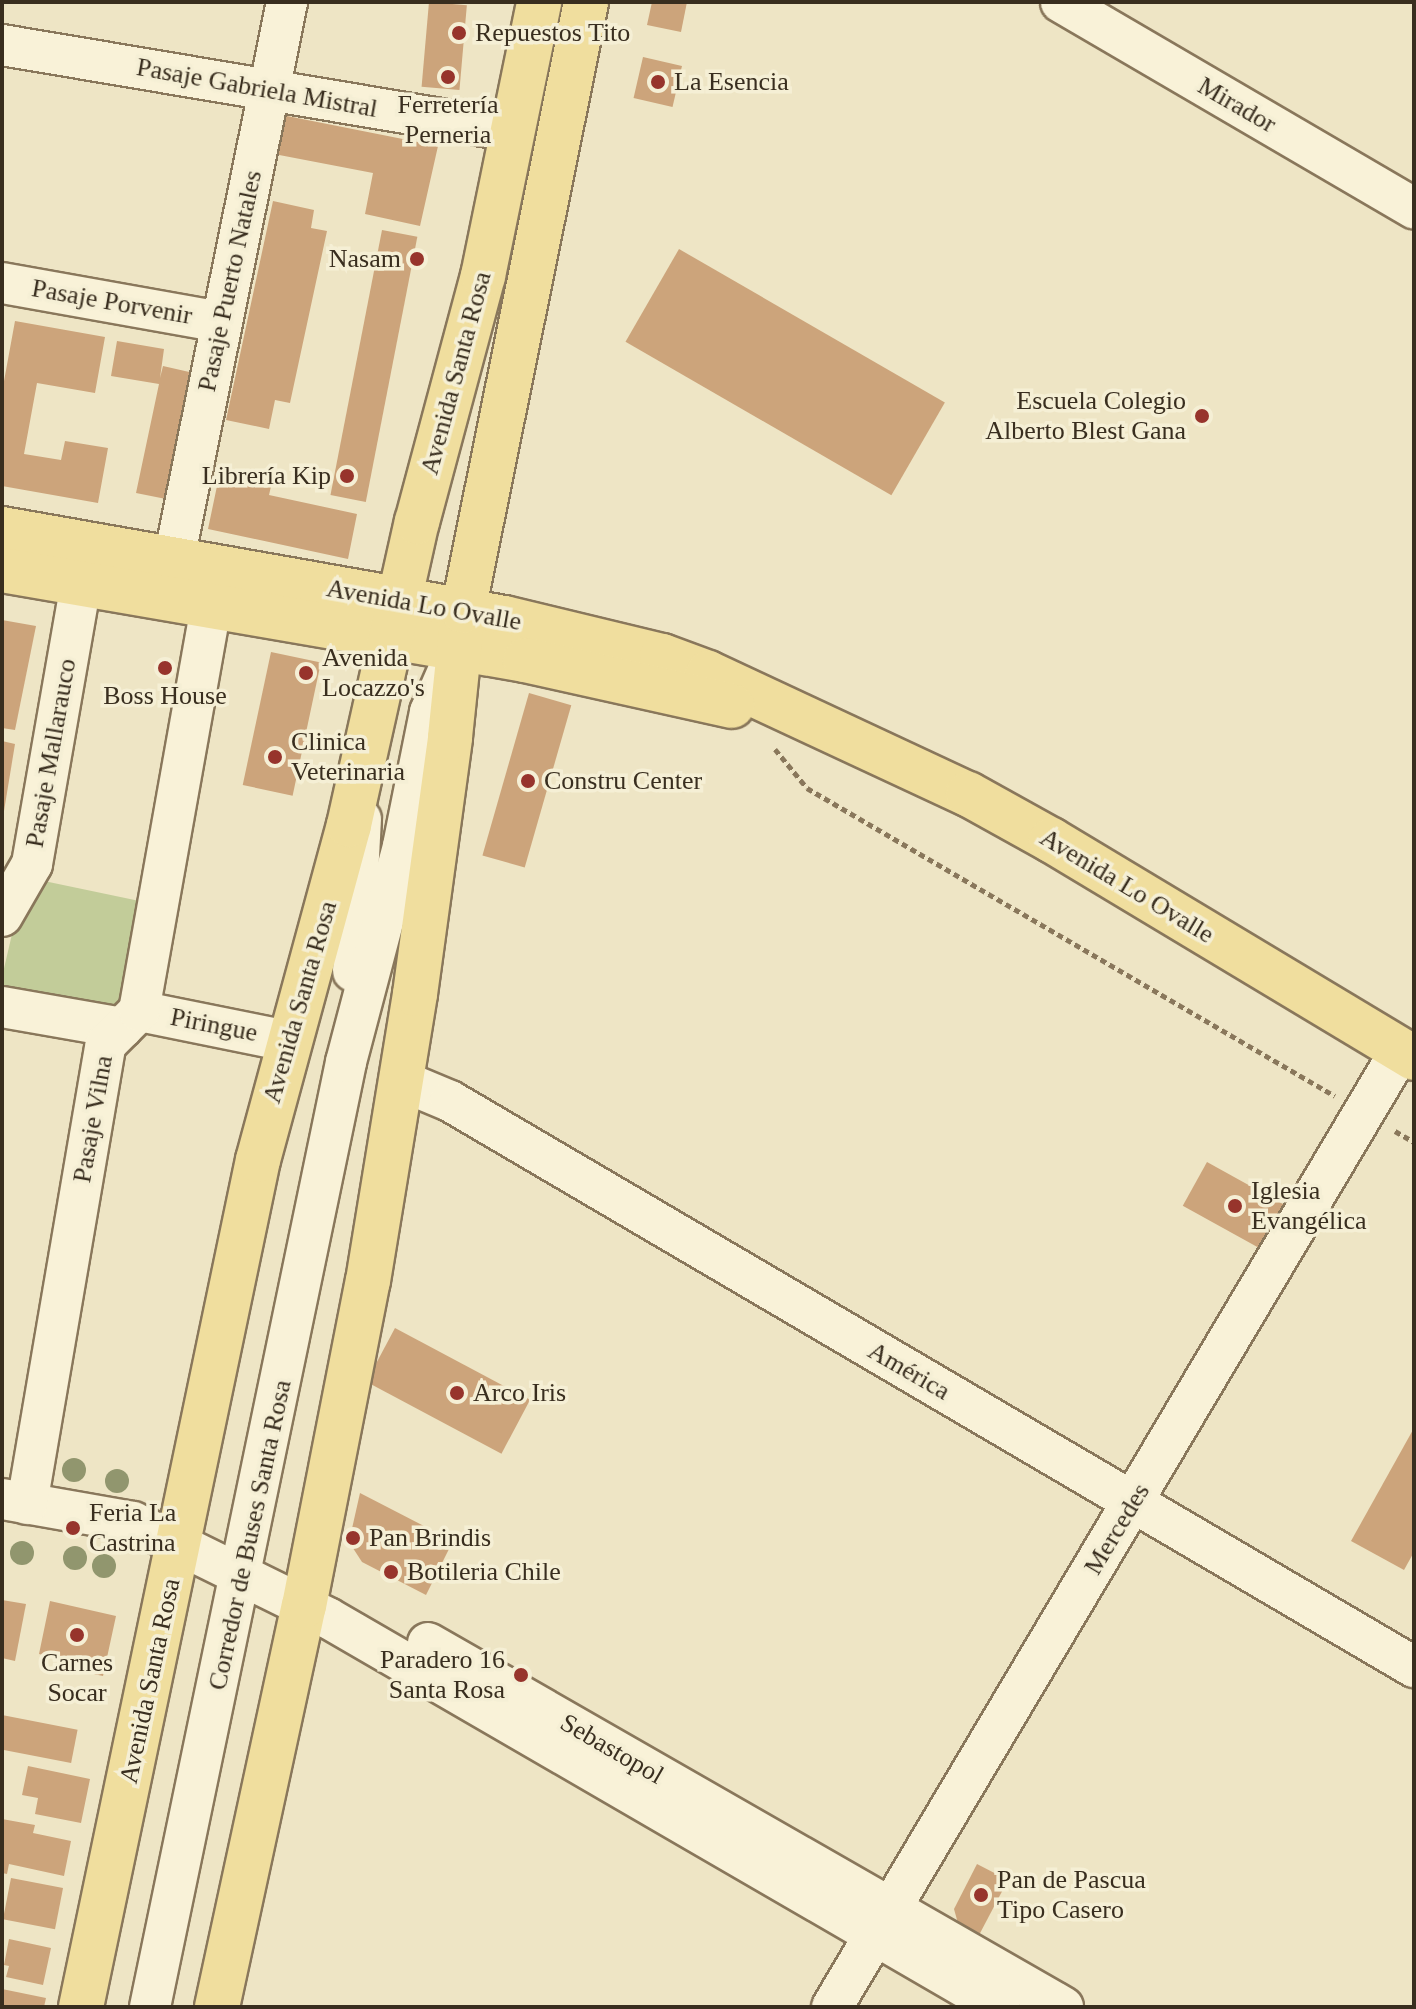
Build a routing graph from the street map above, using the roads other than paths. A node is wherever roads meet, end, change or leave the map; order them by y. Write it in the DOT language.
graph roads {
  1 [pos="287,2"];
  2 [pos="539,2"];
  3 [pos="586,2"];
  4 [pos="1061,2"];
  5 [pos="2,45"];
  6 [pos="269,90"];
  7 [pos="512,131"];
  8 [pos="1414,208"];
  9 [pos="2,283"];
  10 [pos="222,322"];
  11 [pos="2,529"];
  12 [pos="174,559"];
  13 [pos="2,570"];
  14 [pos="81,584"];
  15 [pos="211,606"];
  16 [pos="396,619"];
  17 [pos="461,629"];
  18 [pos="361,774"];
  19 [pos="6,899"];
  20 [pos="2,1007"];
  21 [pos="131,1020"];
  22 [pos="288,1041"];
  23 [pos="1408,1054"];
  24 [pos="346,1062"];
  25 [pos="402,1081"];
  26 [pos="14,1501"];
  27 [pos="1133,1502"];
  28 [pos="171,1532"];
  29 [pos="245,1562"];
  30 [pos="307,1592"];
  31 [pos="1414,1667"];
  32 [pos="884,1921"];
  33 [pos="81,2007"];
  34 [pos="150,2007"];
  35 [pos="217,2007"];
  36 [pos="832,2007"];
  37 [pos="999,2007"];
  38 [pos="1063,2007"];
  1 -- 6 [label="street, Pasaje Puerto Natales"];
  2 -- 7 [label="main road, Avenida Santa Rosa"];
  3 -- 17 [label="main road, Avenida Santa Rosa"];
  4 -- 8 [label="street, Mirador"];
  5 -- 6 [label="street, Pasaje Gabriela Mistral"];
  6 -- 7 [label="street, Pasaje Gabriela Mistral"];
  6 -- 10 [label="street, Pasaje Puerto Natales"];
  7 -- 16 [label="main road, Avenida Santa Rosa"];
  9 -- 10 [label="street, Pasaje Porvenir"];
  10 -- 12 [label="street, Pasaje Puerto Natales"];
  11 -- 12 [label="main road, Avenida Lo Ovalle"];
  12 -- 16 [label="main road, Avenida Lo Ovalle"];
  13 -- 14 [label="main road, Avenida Lo Ovalle"];
  14 -- 15 [label="main road, Avenida Lo Ovalle"];
  14 -- 19 [label="street, Pasaje Mallarauco"];
  15 -- 16 [label="main road, Avenida Lo Ovalle"];
  15 -- 21 [label="street, Pasaje Vilna"];
  16 -- 17 [label="main road, Avenida Lo Ovalle"];
  16 -- 18 [label="main road, Avenida Santa Rosa"];
  17 -- 23 [label="main road, Avenida Lo Ovalle"];
  17 -- 24 [label="street, Corredor de Buses Santa Rosa"];
  17 -- 25 [label="main road, Avenida Santa Rosa"];
  18 -- 22 [label="main road, Avenida Santa Rosa"];
  18 -- 24 [label="street, Corredor de Buses Santa Rosa"];
  20 -- 21 [label="street, Piringue"];
  21 -- 22 [label="street, Piringue"];
  21 -- 26 [label="street, Pasaje Vilna"];
  22 -- 28 [label="main road, Avenida Santa Rosa"];
  23 -- 27 [label="street, Mercedes"];
  24 -- 29 [label="street, Corredor de Buses Santa Rosa"];
  25 -- 27 [label="street, América"];
  25 -- 30 [label="main road, Avenida Santa Rosa"];
  26 -- 28 [label="street, Sebastopol"];
  27 -- 31 [label="street, América"];
  27 -- 32 [label="street, Mercedes"];
  28 -- 29 [label="street, Sebastopol"];
  28 -- 33 [label="main road, Avenida Santa Rosa"];
  29 -- 30 [label="street, Sebastopol"];
  29 -- 34 [label="street, Corredor de Buses Santa Rosa"];
  30 -- 32 [label="street, Sebastopol"];
  30 -- 35 [label="main road, Avenida Santa Rosa"];
  32 -- 36 [label="street, Mercedes"];
  32 -- 37 [label="street, Sebastopol"];
  32 -- 38 [label="street, Sebastopol"];
}
